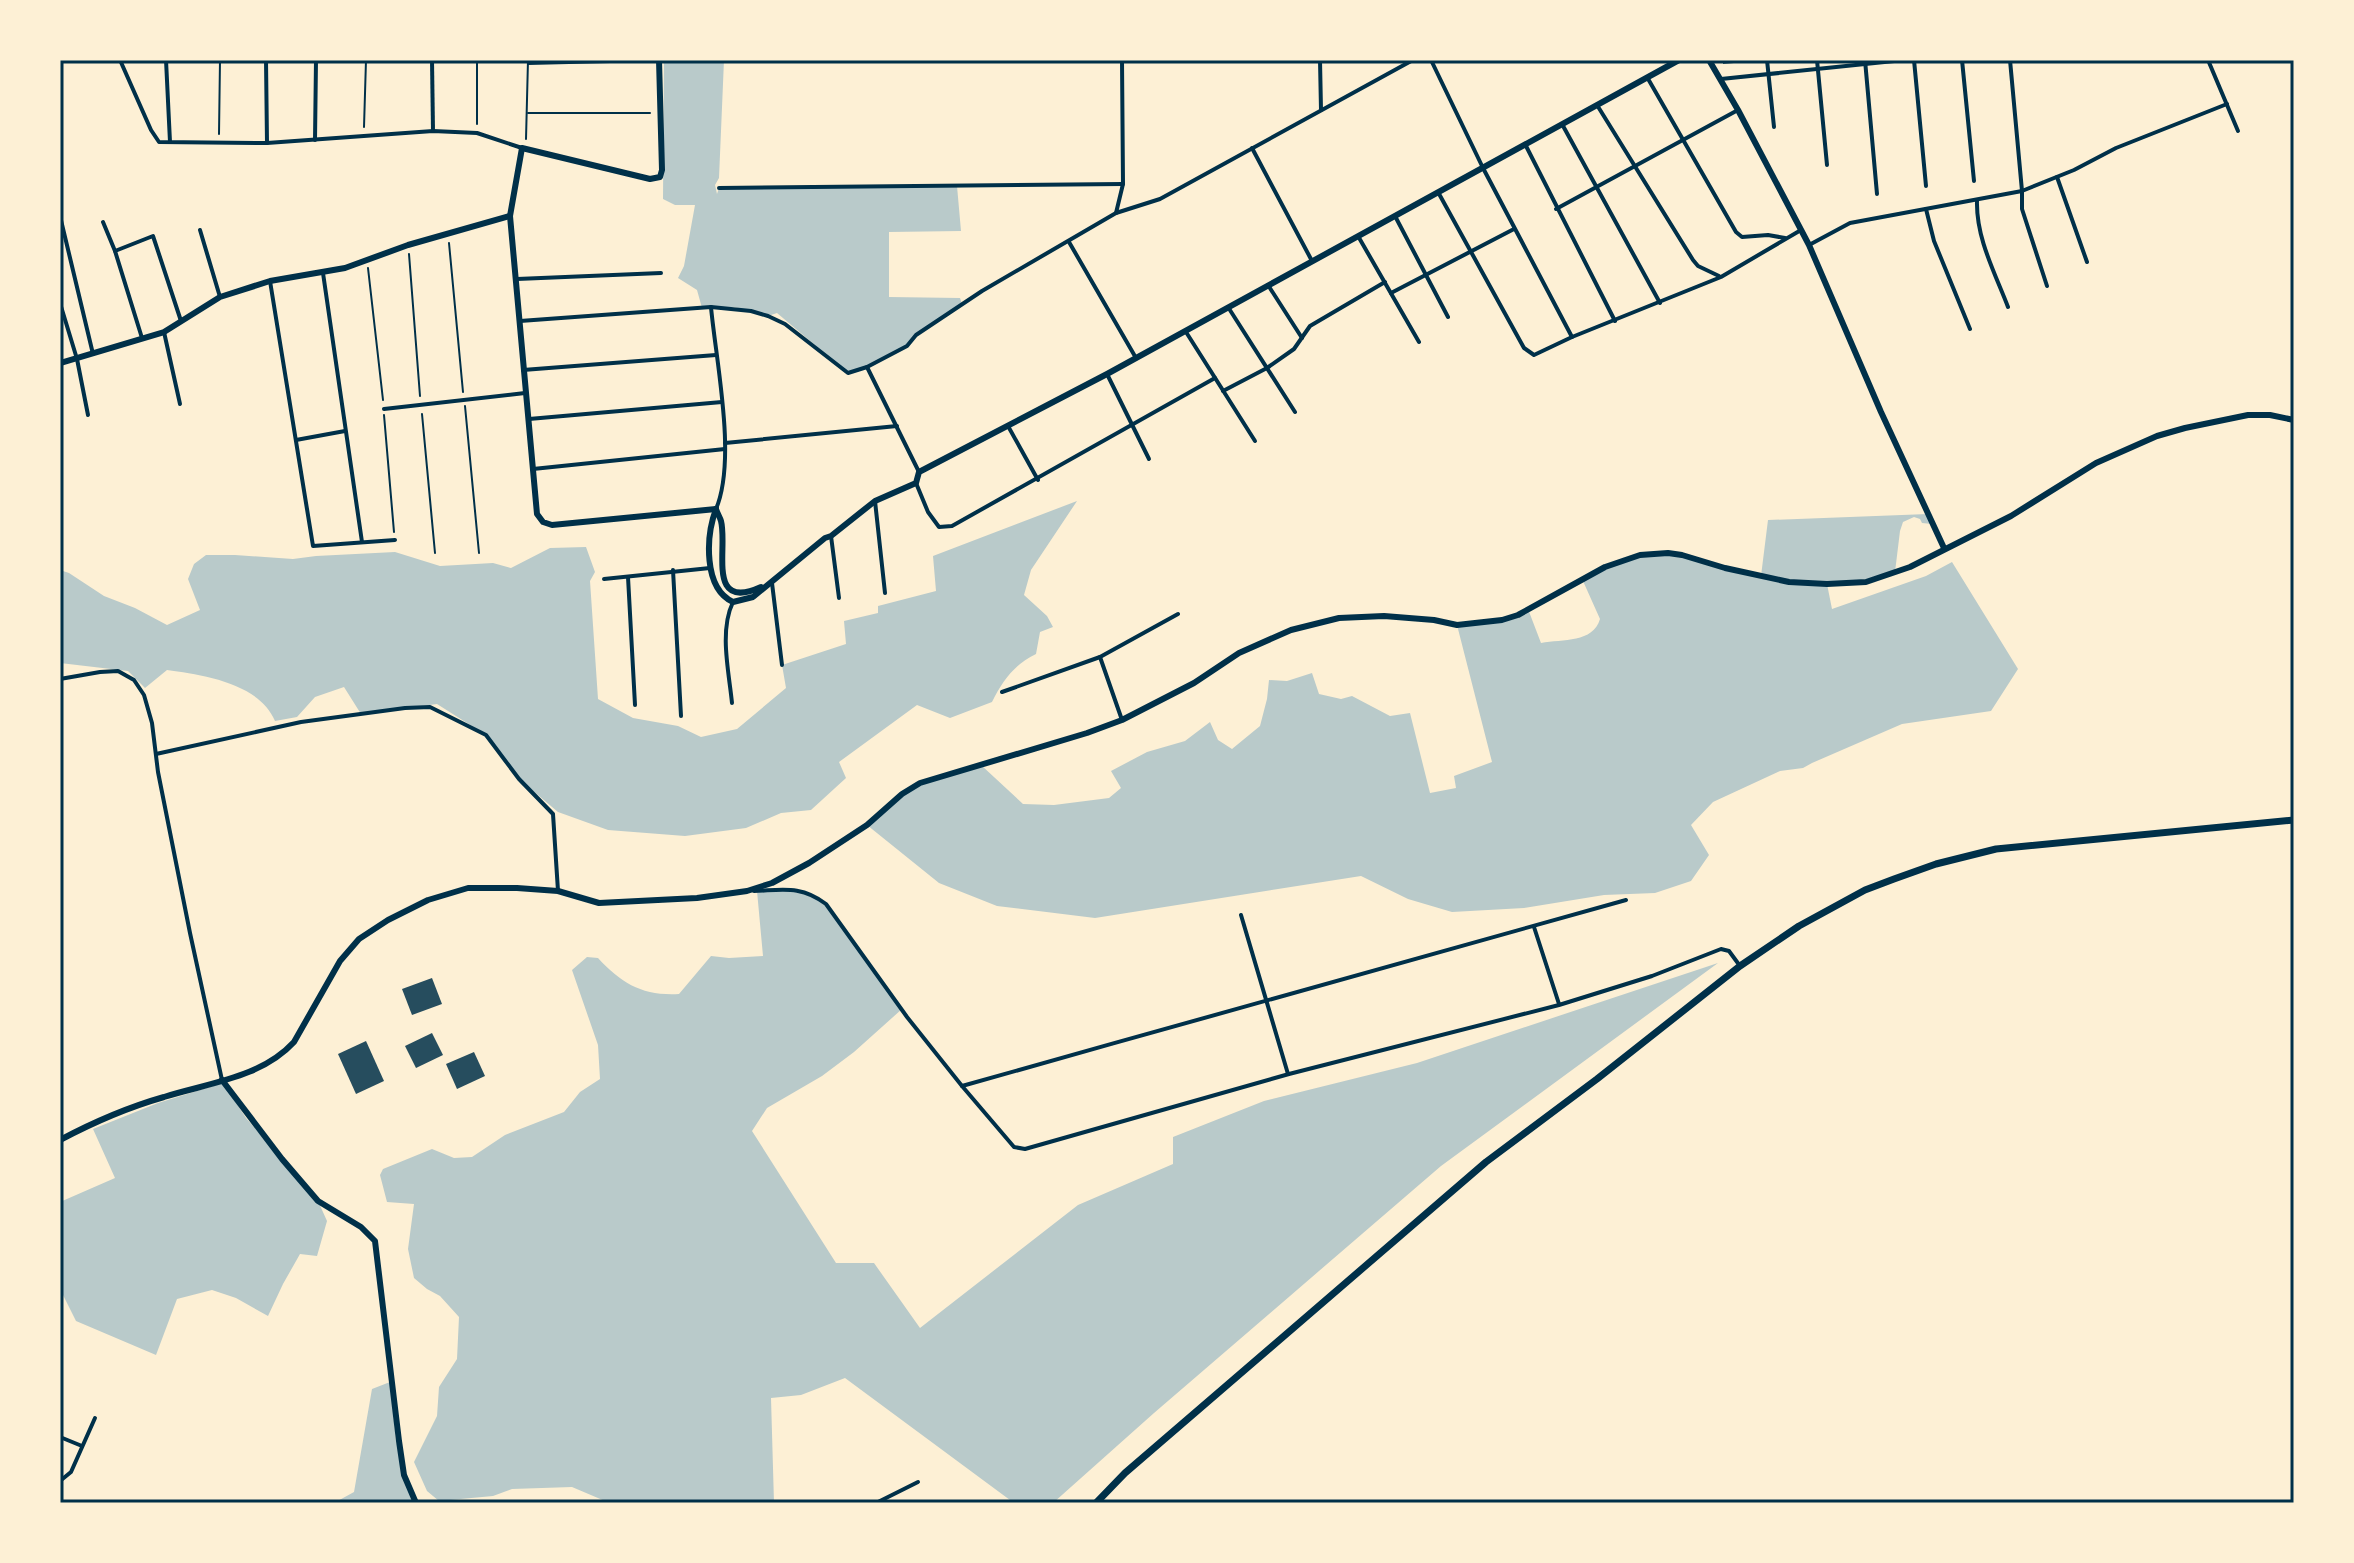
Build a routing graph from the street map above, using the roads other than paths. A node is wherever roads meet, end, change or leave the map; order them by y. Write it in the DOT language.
graph roads {
  1 [pos="120,60"];
  2 [pos="166,60"];
  3 [pos="266,60"];
  4 [pos="316,60"];
  5 [pos="432,60"];
  6 [pos="1122,60"];
  7 [pos="1320,60"];
  8 [pos="1413,60"];
  9 [pos="1431,60"];
  10 [pos="1679,60"];
  11 [pos="1709,60"];
  12 [pos="1767,60"];
  13 [pos="1817,60"];
  14 [pos="1904,60"];
  15 [pos="1914,60"];
  16 [pos="1962,60"];
  17 [pos="2010,60"];
  18 [pos="2208,60"];
  19 [pos="659,61"];
  20 [pos="1865,62"];
  21 [pos="1818,68"];
  22 [pos="1768,74"];
  23 [pos="1647,77"];
  24 [pos="1721,79"];
  25 [pos="2227,104"];
  26 [pos="1597,105"];
  27 [pos="1321,110"];
  28 [pos="1738,110"];
  29 [pos="1562,124"];
  30 [pos="1774,127"];
  31 [pos="433,131"];
  32 [pos="2238,131"];
  33 [pos="1683,139"];
  34 [pos="315,140"];
  35 [pos="170,142"];
  36 [pos="267,143"];
  37 [pos="1525,144"];
  38 [pos="1252,148"];
  39 [pos="524,149"];
  40 [pos="1827,165"];
  41 [pos="1634,166"];
  42 [pos="1483,168"];
  43 [pos="2057,176"];
  44 [pos="1974,181"];
  45 [pos="1123,184"];
  46 [pos="1926,186"];
  47 [pos="1595,187"];
  48 [pos="719,188"];
  49 [pos="2022,191"];
  50 [pos="1438,192"];
  51 [pos="1877,194"];
  52 [pos="1977,201"];
  53 [pos="1556,209"];
  54 [pos="1926,209"];
  55 [pos="1116,213"];
  56 [pos="60,216"];
  57 [pos="510,216"];
  58 [pos="1395,216"];
  59 [pos="103,222"];
  60 [pos="1514,229"];
  61 [pos="200,230"];
  62 [pos="1802,230"];
  63 [pos="1358,236"];
  64 [pos="1787,238"];
  65 [pos="1069,241"];
  66 [pos="1809,245"];
  67 [pos="115,251"];
  68 [pos="1470,252"];
  69 [pos="1312,261"];
  70 [pos="2087,262"];
  71 [pos="323,273"];
  72 [pos="661,273"];
  73 [pos="1426,275"];
  74 [pos="1721,277"];
  75 [pos="517,279"];
  76 [pos="270,281"];
  77 [pos="1385,282"];
  78 [pos="1268,285"];
  79 [pos="2047,286"];
  80 [pos="1391,293"];
  81 [pos="220,297"];
  82 [pos="60,303"];
  83 [pos="1660,303"];
  84 [pos="711,307"];
  85 [pos="1228,307"];
  86 [pos="2008,307"];
  87 [pos="1448,317"];
  88 [pos="520,321"];
  89 [pos="1615,321"];
  90 [pos="182,323"];
  91 [pos="1970,329"];
  92 [pos="1185,330"];
  93 [pos="164,332"];
  94 [pos="1572,337"];
  95 [pos="1302,338"];
  96 [pos="142,340"];
  97 [pos="1419,342"];
  98 [pos="93,354"];
  99 [pos="716,355"];
  100 [pos="1136,358"];
  101 [pos="77,359"];
  102 [pos="60,363"];
  103 [pos="867,367"];
  104 [pos="1267,368"];
  105 [pos="523,370"];
  106 [pos="1107,374"];
  107 [pos="1215,378"];
  108 [pos="1223,391"];
  109 [pos="525,393"];
  110 [pos="722,402"];
  111 [pos="180,404"];
  112 [pos="384,409"];
  113 [pos="1295,412"];
  114 [pos="88,415"];
  115 [pos="527,419"];
  116 [pos="2294,420"];
  117 [pos="1132,424"];
  118 [pos="1007,425"];
  119 [pos="897,426"];
  120 [pos="345,431"];
  121 [pos="295,440"];
  122 [pos="1255,441"];
  123 [pos="725,446"];
  124 [pos="1149,459"];
  125 [pos="532,469"];
  126 [pos="919,472"];
  127 [pos="1038,480"];
  128 [pos="916,483"];
  129 [pos="875,501"];
  130 [pos="716,509"];
  131 [pos="831,536"];
  132 [pos="395,540"];
  133 [pos="362,542"];
  134 [pos="1944,548"];
  135 [pos="710,568"];
  136 [pos="673,570"];
  137 [pos="628,577"];
  138 [pos="604,579"];
  139 [pos="769,583"];
  140 [pos="885,593"];
  141 [pos="839,598"];
  142 [pos="733,602"];
  143 [pos="1178,614"];
  144 [pos="1100,657"];
  145 [pos="782,665"];
  146 [pos="60,679"];
  147 [pos="1002,692"];
  148 [pos="732,703"];
  149 [pos="635,705"];
  150 [pos="681,716"];
  151 [pos="1122,720"];
  152 [pos="156,754"];
  153 [pos="2294,820"];
  154 [pos="558,891"];
  155 [pos="747,891"];
  156 [pos="1626,900"];
  157 [pos="1241,915"];
  158 [pos="1534,927"];
  159 [pos="1740,966"];
  160 [pos="1268,999"];
  161 [pos="1559,1005"];
  162 [pos="1289,1074"];
  163 [pos="222,1080"];
  164 [pos="962,1086"];
  165 [pos="60,1140"];
  166 [pos="95,1418"];
  167 [pos="60,1437"];
  168 [pos="82,1446"];
  169 [pos="60,1481"];
  170 [pos="918,1482"];
  171 [pos="416,1503"];
  172 [pos="876,1503"];
  173 [pos="1096,1503"];
  1 -- 35 [label="street"];
  2 -- 35 [label="street"];
  3 -- 36 [label="street"];
  4 -- 34 [label="street"];
  5 -- 31 [label="street"];
  6 -- 45 [label="street"];
  7 -- 27 [label="street"];
  8 -- 27 [label="street"];
  9 -- 42 [label="street"];
  10 -- 23 [label="main road"];
  11 -- 24 [label="main road"];
  12 -- 22 [label="street"];
  13 -- 21 [label="street"];
  14 -- 20 [label="street"];
  15 -- 46 [label="street"];
  16 -- 44 [label="street"];
  17 -- 49 [label="street"];
  18 -- 25 [label="street"];
  19 -- 39 [label="main road"];
  20 -- 21 [label="street"];
  20 -- 51 [label="street"];
  21 -- 22 [label="street"];
  21 -- 40 [label="street"];
  22 -- 24 [label="street"];
  22 -- 30 [label="street"];
  23 -- 26 [label="main road"];
  23 -- 33 [label="street"];
  24 -- 28 [label="main road"];
  25 -- 32 [label="street"];
  25 -- 43 [label="street"];
  26 -- 29 [label="main road"];
  26 -- 41 [label="street"];
  27 -- 38 [label="street"];
  28 -- 33 [label="street"];
  28 -- 62 [label="main road"];
  29 -- 37 [label="main road"];
  29 -- 47 [label="street"];
  31 -- 34 [label="street"];
  31 -- 39 [label="street"];
  33 -- 41 [label="street"];
  33 -- 64 [label="street"];
  34 -- 36 [label="street"];
  35 -- 36 [label="street"];
  37 -- 42 [label="main road"];
  37 -- 53 [label="street"];
  38 -- 55 [label="street"];
  38 -- 69 [label="street"];
  39 -- 57 [label="main road"];
  41 -- 47 [label="street"];
  41 -- 74 [label="street"];
  42 -- 50 [label="main road"];
  42 -- 60 [label="street"];
  43 -- 49 [label="street"];
  43 -- 70 [label="street"];
  45 -- 48 [label="street"];
  45 -- 55 [label="street"];
  47 -- 53 [label="street"];
  47 -- 83 [label="street"];
  49 -- 52 [label="street"];
  49 -- 79 [label="street"];
  50 -- 58 [label="main road"];
  50 -- 68 [label="street"];
  52 -- 54 [label="street"];
  52 -- 86 [label="street"];
  53 -- 89 [label="street"];
  54 -- 66 [label="street"];
  54 -- 91 [label="street"];
  55 -- 65 [label="street"];
  56 -- 98 [label="street"];
  57 -- 71 [label="main road"];
  57 -- 75 [label="main road"];
  58 -- 63 [label="main road"];
  58 -- 73 [label="street"];
  59 -- 67 [label="street"];
  60 -- 68 [label="street"];
  60 -- 94 [label="street"];
  61 -- 81 [label="street"];
  62 -- 64 [label="street"];
  62 -- 66 [label="main road"];
  63 -- 69 [label="main road"];
  63 -- 77 [label="street"];
  64 -- 74 [label="street"];
  65 -- 100 [label="street"];
  65 -- 103 [label="street"];
  66 -- 134 [label="main road"];
  67 -- 90 [label="street"];
  67 -- 96 [label="street"];
  68 -- 73 [label="street"];
  68 -- 94 [label="street"];
  69 -- 78 [label="main road"];
  71 -- 76 [label="main road"];
  71 -- 120 [label="street"];
  72 -- 75 [label="street"];
  73 -- 80 [label="street"];
  73 -- 87 [label="street"];
  74 -- 83 [label="street"];
  75 -- 88 [label="main road"];
  76 -- 81 [label="main road"];
  76 -- 121 [label="street"];
  77 -- 80 [label="street"];
  77 -- 95 [label="street"];
  78 -- 85 [label="main road"];
  78 -- 95 [label="street"];
  80 -- 97 [label="street"];
  81 -- 90 [label="main road"];
  82 -- 101 [label="street"];
  83 -- 89 [label="street"];
  84 -- 88 [label="street"];
  84 -- 99 [label="street"];
  84 -- 103 [label="street"];
  85 -- 92 [label="main road"];
  85 -- 104 [label="street"];
  88 -- 105 [label="main road"];
  89 -- 94 [label="street"];
  90 -- 93 [label="main road"];
  92 -- 100 [label="main road"];
  92 -- 107 [label="street"];
  93 -- 96 [label="main road"];
  93 -- 111 [label="street"];
  95 -- 104 [label="street"];
  96 -- 98 [label="main road"];
  98 -- 101 [label="main road"];
  99 -- 105 [label="street"];
  99 -- 110 [label="street"];
  100 -- 106 [label="main road"];
  101 -- 102 [label="main road"];
  101 -- 114 [label="street"];
  103 -- 119 [label="street"];
  104 -- 108 [label="street"];
  104 -- 113 [label="street"];
  105 -- 109 [label="main road"];
  106 -- 117 [label="street"];
  106 -- 118 [label="main road"];
  107 -- 108 [label="street"];
  107 -- 117 [label="street"];
  108 -- 122 [label="street"];
  109 -- 112 [label="street"];
  109 -- 115 [label="main road"];
  110 -- 115 [label="street"];
  110 -- 123 [label="street"];
  115 -- 125 [label="main road"];
  116 -- 134 [label="main road"];
  117 -- 124 [label="street"];
  117 -- 127 [label="street"];
  118 -- 126 [label="main road"];
  118 -- 127 [label="street"];
  119 -- 123 [label="street"];
  119 -- 126 [label="street"];
  120 -- 121 [label="street"];
  120 -- 133 [label="street"];
  121 -- 133 [label="street"];
  123 -- 125 [label="street"];
  123 -- 130 [label="street"];
  125 -- 130 [label="main road"];
  126 -- 128 [label="main road"];
  127 -- 128 [label="street"];
  128 -- 129 [label="main road"];
  129 -- 131 [label="main road"];
  129 -- 140 [label="street"];
  130 -- 135 [label="main road"];
  130 -- 139 [label="main road"];
  131 -- 139 [label="main road"];
  131 -- 141 [label="street"];
  132 -- 133 [label="street"];
  134 -- 151 [label="main road"];
  135 -- 136 [label="street"];
  135 -- 142 [label="main road"];
  136 -- 137 [label="street"];
  136 -- 150 [label="street"];
  137 -- 138 [label="street"];
  137 -- 149 [label="street"];
  139 -- 142 [label="main road"];
  139 -- 145 [label="street"];
  142 -- 148 [label="street"];
  143 -- 144 [label="street"];
  144 -- 147 [label="street"];
  144 -- 151 [label="street"];
  146 -- 152 [label="street"];
  151 -- 155 [label="main road"];
  152 -- 154 [label="street"];
  152 -- 163 [label="street"];
  153 -- 159 [label="highway"];
  154 -- 155 [label="main road"];
  154 -- 163 [label="main road"];
  155 -- 164 [label="street"];
  156 -- 158 [label="street"];
  157 -- 160 [label="street"];
  158 -- 160 [label="street"];
  158 -- 161 [label="street"];
  159 -- 161 [label="street"];
  159 -- 173 [label="highway"];
  160 -- 162 [label="street"];
  160 -- 164 [label="street"];
  161 -- 162 [label="street"];
  162 -- 164 [label="street"];
  163 -- 165 [label="main road"];
  163 -- 171 [label="main road"];
  166 -- 168 [label="street"];
  167 -- 168 [label="street"];
  168 -- 169 [label="street"];
  170 -- 172 [label="street"];
}
